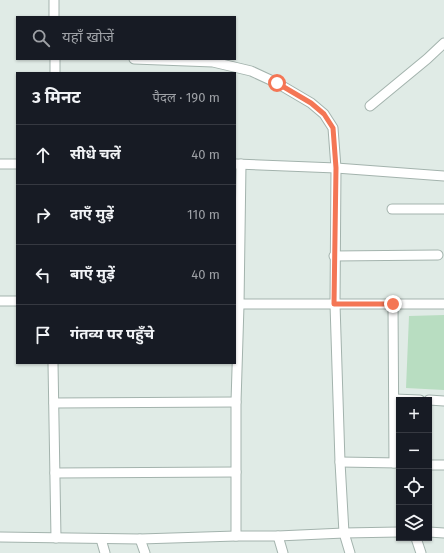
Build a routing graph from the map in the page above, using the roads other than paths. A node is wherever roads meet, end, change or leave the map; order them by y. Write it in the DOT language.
graph roads {
  1 [pos="54,0"];
  2 [pos="54,16"];
  3 [pos="444,43"];
  4 [pos="55,60"];
  5 [pos="160,60"];
  6 [pos="55,72"];
  7 [pos="370,106"];
  8 [pos="0,164"];
  9 [pos="16,164"];
  10 [pos="238,164"];
  11 [pos="336,168"];
  12 [pos="444,176"];
  13 [pos="392,209"];
  14 [pos="444,209"];
  15 [pos="334,256"];
  16 [pos="438,256"];
  17 [pos="0,301"];
  18 [pos="16,301"];
  19 [pos="237,304"];
  20 [pos="334,304"];
  21 [pos="393,304"];
  22 [pos="444,304"];
  23 [pos="236,356"];
  24 [pos="53,364"];
  25 [pos="394,399"];
  26 [pos="432,400"];
  27 [pos="444,401"];
  28 [pos="236,402"];
  29 [pos="54,403"];
  30 [pos="396,442"];
  31 [pos="340,462"];
  32 [pos="396,463"];
  33 [pos="432,464"];
  34 [pos="444,465"];
  35 [pos="236,472"];
  36 [pos="55,473"];
  37 [pos="396,532"];
  38 [pos="432,532"];
  39 [pos="344,533"];
  40 [pos="444,533"];
  41 [pos="236,536"];
  42 [pos="278,536"];
  43 [pos="0,537"];
  44 [pos="56,538"];
  45 [pos="101,539"];
  46 [pos="140,539"];
  47 [pos="417,541"];
  48 [pos="105,553"];
  49 [pos="145,553"];
  50 [pos="283,553"];
  51 [pos="350,553"];
  52 [pos="421,553"];
  1 -- 2 [label="street"];
  3 -- 7 [label="street"];
  4 -- 6 [label="street"];
  5 -- 11 [label="street"];
  8 -- 9 [label="street"];
  10 -- 11 [label="street"];
  10 -- 19 [label="street"];
  11 -- 12 [label="street"];
  11 -- 15 [label="street"];
  13 -- 14 [label="street"];
  15 -- 16 [label="street"];
  15 -- 20 [label="street"];
  17 -- 18 [label="street"];
  19 -- 20 [label="street"];
  19 -- 23 [label="street"];
  20 -- 21 [label="street"];
  20 -- 31 [label="street"];
  21 -- 22 [label="street"];
  21 -- 25 [label="street"];
  23 -- 28 [label="street"];
  24 -- 29 [label="street"];
  25 -- 30 [label="street"];
  26 -- 27 [label="street"];
  28 -- 29 [label="street"];
  28 -- 35 [label="street"];
  29 -- 36 [label="street"];
  31 -- 32 [label="street"];
  31 -- 39 [label="street"];
  33 -- 34 [label="street"];
  35 -- 36 [label="street"];
  35 -- 41 [label="street"];
  36 -- 44 [label="street"];
  37 -- 39 [label="street"];
  38 -- 40 [label="street"];
  39 -- 42 [label="street"];
  39 -- 51 [label="street"];
  41 -- 42 [label="street"];
  41 -- 46 [label="street"];
  42 -- 50 [label="street"];
  43 -- 44 [label="street"];
  44 -- 45 [label="street"];
  45 -- 46 [label="street"];
  45 -- 48 [label="street"];
  46 -- 49 [label="street"];
  47 -- 52 [label="street"];
}
